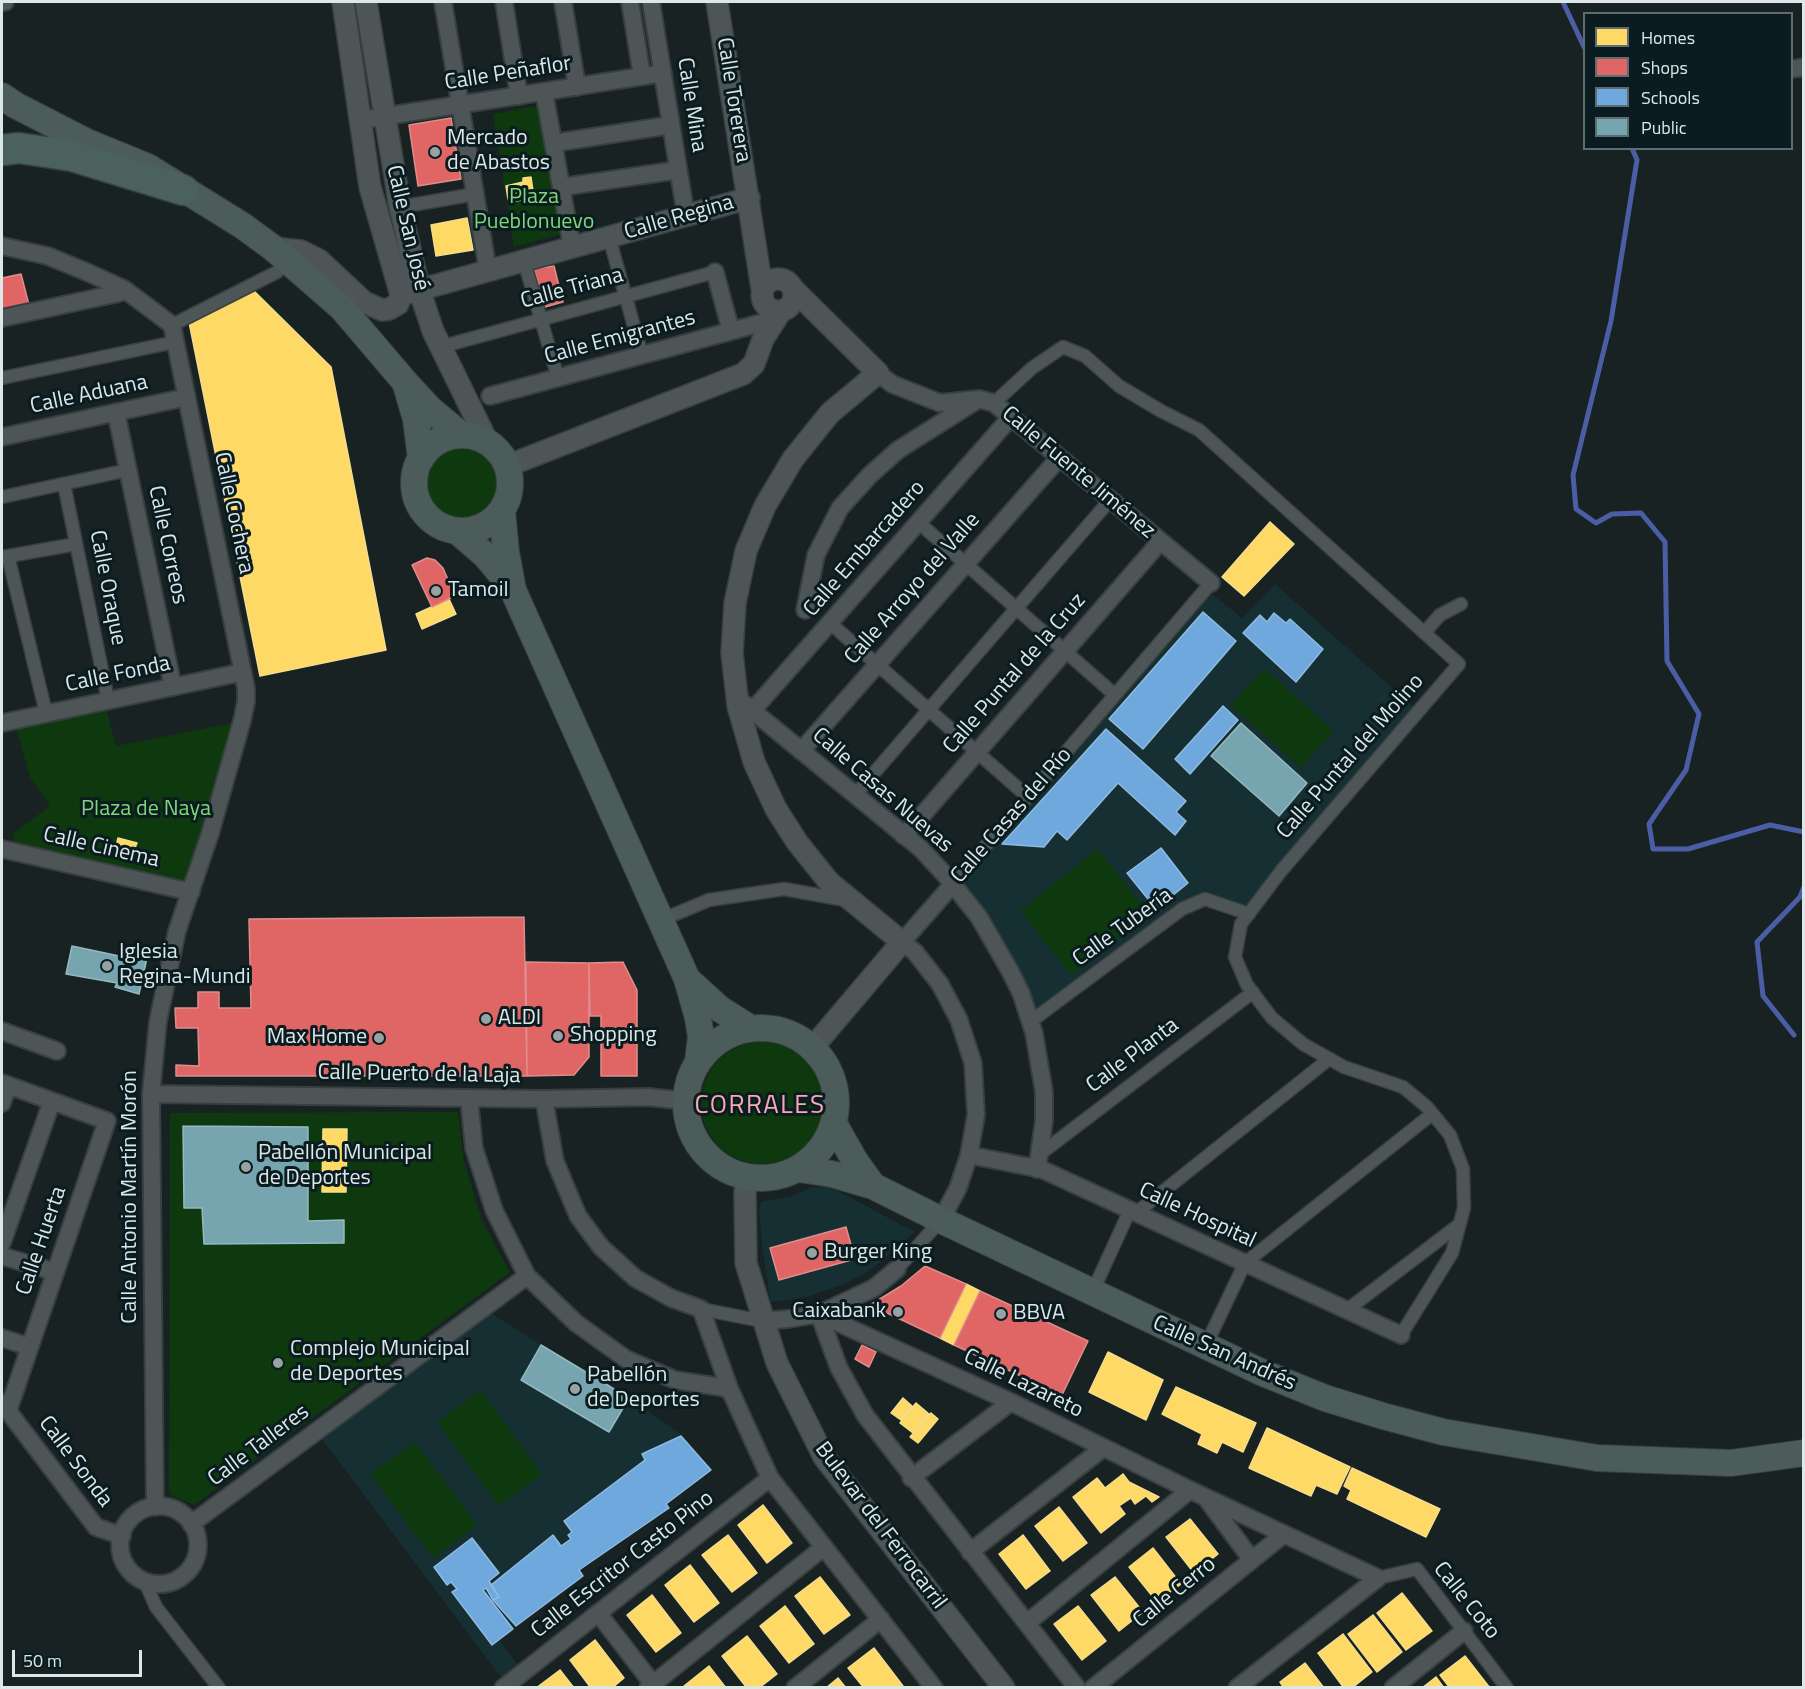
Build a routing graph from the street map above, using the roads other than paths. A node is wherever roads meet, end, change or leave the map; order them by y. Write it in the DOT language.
graph roads {
  1 [pos="343,2"];
  2 [pos="366,2"];
  3 [pos="443,2"];
  4 [pos="504,2"];
  5 [pos="563,2"];
  6 [pos="630,2"];
  7 [pos="651,2"];
  8 [pos="717,2"];
  9 [pos="663,73"];
  10 [pos="642,76"];
  11 [pos="577,87"];
  12 [pos="544,92"];
  13 [pos="2,96"];
  14 [pos="519,96"];
  15 [pos="460,105"];
  16 [pos="385,117"];
  17 [pos="361,120"];
  18 [pos="671,125"];
  19 [pos="2,136"];
  20 [pos="87,142"];
  21 [pos="554,143"];
  22 [pos="2,150"];
  23 [pos="678,170"];
  24 [pos="562,187"];
  25 [pos="183,190"];
  26 [pos="475,194"];
  27 [pos="749,198"];
  28 [pos="400,207"];
  29 [pos="686,216"];
  30 [pos="609,237"];
  31 [pos="2,246"];
  32 [pos="572,247"];
  33 [pos="280,254"];
  34 [pos="524,261"];
  35 [pos="488,271"];
  36 [pos="715,272"];
  37 [pos="124,290"];
  38 [pos="410,292"];
  39 [pos="626,296"];
  40 [pos="774,305"];
  41 [pos="2,318"];
  42 [pos="541,319"];
  43 [pos="172,325"];
  44 [pos="731,331"];
  45 [pos="175,342"];
  46 [pos="440,347"];
  47 [pos="642,355"];
  48 [pos="878,373"];
  49 [pos="2,378"];
  50 [pos="558,378"];
  51 [pos="405,382"];
  52 [pos="490,396"];
  53 [pos="187,397"];
  54 [pos="987,401"];
  55 [pos="116,412"];
  56 [pos="1011,417"];
  57 [pos="461,435"];
  58 [pos="2,437"];
  59 [pos="486,441"];
  60 [pos="1059,458"];
  61 [pos="421,459"];
  62 [pos="507,466"];
  63 [pos="128,470"];
  64 [pos="64,484"];
  65 [pos="2,497"];
  66 [pos="1110,500"];
  67 [pos="502,510"];
  68 [pos="918,522"];
  69 [pos="457,531"];
  70 [pos="1160,542"];
  71 [pos="76,544"];
  72 [pos="5,557"];
  73 [pos="966,564"];
  74 [pos="1210,583"];
  75 [pos="513,590"];
  76 [pos="1461,604"];
  77 [pos="1016,608"];
  78 [pos="805,610"];
  79 [pos="830,623"];
  80 [pos="1424,633"];
  81 [pos="1065,651"];
  82 [pos="877,664"];
  83 [pos="243,672"];
  84 [pos="173,687"];
  85 [pos="1115,695"];
  86 [pos="108,700"];
  87 [pos="745,704"];
  88 [pos="928,709"];
  89 [pos="46,713"];
  90 [pos="2,723"];
  91 [pos="801,750"];
  92 [pos="977,752"];
  93 [pos="855,795"];
  94 [pos="1028,796"];
  95 [pos="904,836"];
  96 [pos="2,849"];
  97 [pos="953,884"];
  98 [pos="191,892"];
  99 [pos="854,902"];
  100 [pos="1249,914"];
  101 [pos="661,920"];
  102 [pos="902,942"];
  103 [pos="687,979"];
  104 [pos="1253,992"];
  105 [pos="1030,1022"];
  106 [pos="750,1028"];
  107 [pos="2,1030"];
  108 [pos="813,1047"];
  109 [pos="57,1051"];
  110 [pos="1329,1059"];
  111 [pos="698,1062"];
  112 [pos="5,1084"];
  113 [pos="151,1094"];
  114 [pos="469,1098"];
  115 [pos="544,1099"];
  116 [pos="52,1101"];
  117 [pos="685,1101"];
  118 [pos="2,1103"];
  119 [pos="1432,1113"];
  120 [pos="834,1124"];
  121 [pos="969,1155"];
  122 [pos="1039,1161"];
  123 [pos="799,1169"];
  124 [pos="748,1178"];
  125 [pos="873,1186"];
  126 [pos="1133,1211"];
  127 [pos="941,1220"];
  128 [pos="1460,1224"];
  129 [pos="2,1243"];
  130 [pos="2,1256"];
  131 [pos="1245,1263"];
  132 [pos="897,1269"];
  133 [pos="55,1272"];
  134 [pos="527,1276"];
  135 [pos="1092,1293"];
  136 [pos="701,1309"];
  137 [pos="1347,1310"];
  138 [pos="819,1314"];
  139 [pos="762,1321"];
  140 [pos="1401,1335"];
  141 [pos="2,1338"];
  142 [pos="30,1347"];
  143 [pos="1205,1347"];
  144 [pos="730,1390"];
  145 [pos="1011,1402"];
  146 [pos="5,1407"];
  147 [pos="1103,1448"];
  148 [pos="1803,1453"];
  149 [pos="770,1478"];
  150 [pos="911,1478"];
  151 [pos="1198,1493"];
  152 [pos="155,1507"];
  153 [pos="191,1524"];
  154 [pos="1284,1534"];
  155 [pos="122,1536"];
  156 [pos="824,1547"];
  157 [pos="970,1552"];
  158 [pos="1252,1560"];
  159 [pos="1378,1578"];
  160 [pos="145,1581"];
  161 [pos="598,1613"];
  162 [pos="881,1619"];
  163 [pos="1027,1623"];
  164 [pos="1464,1631"];
  165 [pos="652,1686"];
  166 [pos="219,1688"];
  167 [pos="503,1688"];
  168 [pos="795,1688"];
  169 [pos="934,1688"];
  170 [pos="1004,1688"];
  171 [pos="1077,1688"];
  172 [pos="1093,1688"];
  173 [pos="1237,1688"];
  174 [pos="1393,1688"];
  175 [pos="1507,1688"];
  1 -- 17 [label="street, Calle San José"];
  2 -- 16 [label="street, Calle San José"];
  3 -- 15 [label="street"];
  4 -- 14 [label="street"];
  5 -- 11 [label="street"];
  6 -- 10 [label="street, Calle Mina"];
  7 -- 9 [label="street, Calle Mina"];
  8 -- 27 [label="street, Calle Torerera"];
  9 -- 10 [label="street, Calle Peñaflor"];
  9 -- 18 [label="street, Calle Mina"];
  10 -- 11 [label="street, Calle Peñaflor"];
  11 -- 12 [label="street, Calle Peñaflor"];
  12 -- 14 [label="street, Calle Peñaflor"];
  12 -- 21 [label="street"];
  13 -- 20 [label="main road"];
  14 -- 15 [label="street, Calle Peñaflor"];
  15 -- 16 [label="street, Calle Peñaflor"];
  15 -- 26 [label="street"];
  16 -- 17 [label="street, Calle Peñaflor"];
  16 -- 28 [label="street, Calle San José"];
  17 -- 38 [label="street, Calle San José"];
  18 -- 21 [label="street"];
  18 -- 23 [label="street, Calle Mina"];
  19 -- 20 [label="main road"];
  20 -- 25 [label="main road"];
  21 -- 24 [label="street"];
  22 -- 25 [label="highway"];
  23 -- 24 [label="street"];
  23 -- 29 [label="street, Calle Mina"];
  24 -- 32 [label="street"];
  25 -- 33 [label="main road"];
  26 -- 28 [label="street"];
  26 -- 35 [label="street"];
  27 -- 29 [label="street, Calle Regina"];
  27 -- 40 [label="street, Calle Torerera"];
  28 -- 38 [label="street, Calle San José"];
  29 -- 30 [label="street, Calle Regina"];
  30 -- 32 [label="street, Calle Regina"];
  30 -- 39 [label="street"];
  31 -- 37 [label="street"];
  32 -- 34 [label="street, Calle Regina"];
  33 -- 38 [label="street, Calle Regina"];
  33 -- 43 [label="street"];
  33 -- 51 [label="main road"];
  34 -- 35 [label="street, Calle Regina"];
  34 -- 42 [label="street"];
  35 -- 38 [label="street, Calle Regina"];
  36 -- 39 [label="street, Calle Triana"];
  36 -- 44 [label="street"];
  37 -- 41 [label="street"];
  37 -- 43 [label="street"];
  38 -- 46 [label="street, Calle San José"];
  39 -- 42 [label="street, Calle Triana"];
  39 -- 47 [label="street"];
  40 -- 44 [label="street, Calle Emigrantes"];
  40 -- 48 [label="street, Calle Fuente Jiménez"];
  40 -- 62 [label="street"];
  42 -- 46 [label="street, Calle Triana"];
  42 -- 50 [label="street"];
  43 -- 45 [label="street, Calle Cochera"];
  44 -- 47 [label="street, Calle Emigrantes"];
  45 -- 49 [label="street"];
  45 -- 53 [label="street, Calle Cochera"];
  46 -- 59 [label="street, Calle San José"];
  47 -- 50 [label="street, Calle Emigrantes"];
  48 -- 54 [label="street, Calle Fuente Jiménez"];
  48 -- 87 [label="street"];
  50 -- 52 [label="street, Calle Emigrantes"];
  51 -- 57 [label="main road"];
  51 -- 61 [label="main road"];
  53 -- 55 [label="street, Calle Aduana"];
  53 -- 83 [label="street, Calle Cochera"];
  54 -- 56 [label="street, Calle Fuente Jiménez"];
  54 -- 78 [label="street"];
  54 -- 80 [label="street, Calle Puntal del Molino"];
  55 -- 58 [label="street, Calle Aduana"];
  55 -- 63 [label="street, Calle Correos"];
  56 -- 60 [label="street, Calle Fuente Jiménez"];
  56 -- 68 [label="street, Calle Embarcadero"];
  57 -- 59 [label="main road"];
  57 -- 61 [label="main road"];
  59 -- 62 [label="main road"];
  60 -- 66 [label="street, Calle Fuente Jiménez"];
  60 -- 73 [label="street, Calle Arroyo del Valle"];
  61 -- 69 [label="main road"];
  62 -- 67 [label="main road"];
  63 -- 64 [label="street"];
  63 -- 84 [label="street, Calle Correos"];
  64 -- 65 [label="street"];
  64 -- 71 [label="street, Calle Oraque"];
  66 -- 70 [label="street, Calle Fuente Jiménez"];
  66 -- 77 [label="street"];
  67 -- 69 [label="main road"];
  67 -- 75 [label="main road"];
  68 -- 73 [label="street"];
  68 -- 79 [label="street, Calle Embarcadero"];
  69 -- 75 [label="main road"];
  70 -- 74 [label="street, Calle Fuente Jiménez"];
  70 -- 81 [label="street, Calle Puntal de la Cruz"];
  71 -- 72 [label="street"];
  71 -- 86 [label="street, Calle Oraque"];
  72 -- 89 [label="street"];
  73 -- 77 [label="street"];
  73 -- 82 [label="street, Calle Arroyo del Valle"];
  74 -- 85 [label="street, Calle Casas del Río"];
  75 -- 101 [label="main road"];
  76 -- 80 [label="street"];
  77 -- 81 [label="street"];
  77 -- 88 [label="street"];
  79 -- 82 [label="street"];
  79 -- 87 [label="street, Calle Embarcadero"];
  80 -- 100 [label="street, Calle Puntal del Molino"];
  81 -- 85 [label="street"];
  81 -- 92 [label="street, Calle Puntal de la Cruz"];
  82 -- 88 [label="street"];
  82 -- 91 [label="street, Calle Arroyo del Valle"];
  83 -- 84 [label="street, Calle Fonda"];
  83 -- 98 [label="street, Calle Cochera"];
  84 -- 86 [label="street, Calle Fonda"];
  85 -- 94 [label="street, Calle Casas del Río"];
  86 -- 89 [label="street, Calle Fonda"];
  87 -- 91 [label="street, Calle Casas Nuevas"];
  87 -- 99 [label="street"];
  88 -- 92 [label="street"];
  88 -- 93 [label="street"];
  89 -- 90 [label="street, Calle Fonda"];
  91 -- 93 [label="street, Calle Casas Nuevas"];
  92 -- 94 [label="street"];
  92 -- 95 [label="street, Calle Puntal de la Cruz"];
  93 -- 95 [label="street, Calle Casas Nuevas"];
  94 -- 97 [label="street, Calle Casas del Río"];
  95 -- 97 [label="street, Calle Casas Nuevas"];
  96 -- 98 [label="street, Calle Cinema"];
  97 -- 102 [label="street, Calle Casas del Río"];
  97 -- 105 [label="street, Calle Casas Nuevas"];
  98 -- 113 [label="street, Calle Antonio Martín Morón"];
  99 -- 101 [label="street"];
  99 -- 102 [label="street"];
  100 -- 104 [label="street, Calle Puntal del Molino"];
  100 -- 105 [label="street, Calle Tubería"];
  101 -- 103 [label="main road"];
  102 -- 108 [label="street, Calle Casas del Río"];
  102 -- 121 [label="street"];
  103 -- 106 [label="main road"];
  103 -- 111 [label="main road"];
  104 -- 110 [label="street, Calle Puntal del Molino"];
  104 -- 122 [label="street, Calle Planta"];
  105 -- 122 [label="street, Calle Casas Nuevas"];
  106 -- 108 [label="main road"];
  106 -- 111 [label="main road"];
  107 -- 109 [label="street"];
  108 -- 120 [label="main road"];
  110 -- 119 [label="street, Calle Puntal del Molino"];
  110 -- 126 [label="street"];
  111 -- 117 [label="main road"];
  112 -- 116 [label="street"];
  112 -- 118 [label="street"];
  113 -- 114 [label="street, Calle Puerto de la Laja"];
  113 -- 152 [label="street, Calle Antonio Martín Morón"];
  114 -- 115 [label="street, Calle Puerto de la Laja"];
  114 -- 134 [label="street"];
  115 -- 117 [label="street, Calle Puerto de la Laja"];
  115 -- 136 [label="street"];
  116 -- 129 [label="street"];
  116 -- 133 [label="street, Calle Huerta"];
  117 -- 124 [label="main road"];
  119 -- 128 [label="street, Calle Puntal del Molino"];
  119 -- 131 [label="street"];
  120 -- 123 [label="main road"];
  120 -- 125 [label="main road, Calle San Andrés"];
  121 -- 122 [label="street, Calle Hospital"];
  121 -- 127 [label="street"];
  122 -- 126 [label="street, Calle Hospital"];
  123 -- 124 [label="main road"];
  123 -- 125 [label="main road, Calle San Andrés"];
  124 -- 139 [label="street, Bulevar del Ferrocarril"];
  125 -- 127 [label="main road, Calle San Andrés"];
  126 -- 131 [label="street, Calle Hospital"];
  126 -- 135 [label="street"];
  127 -- 132 [label="street"];
  127 -- 135 [label="main road, Calle San Andrés"];
  128 -- 137 [label="street"];
  128 -- 140 [label="street, Calle Puntal del Molino"];
  130 -- 133 [label="street"];
  131 -- 137 [label="street, Calle Hospital"];
  131 -- 143 [label="street"];
  132 -- 138 [label="street"];
  133 -- 142 [label="street, Calle Huerta"];
  134 -- 144 [label="street"];
  134 -- 153 [label="street, Calle Talleres"];
  135 -- 143 [label="main road, Calle San Andrés"];
  136 -- 139 [label="street"];
  136 -- 144 [label="street"];
  137 -- 140 [label="street, Calle Hospital"];
  138 -- 139 [label="street"];
  138 -- 145 [label="street, Calle Lazareto"];
  138 -- 150 [label="street"];
  139 -- 170 [label="street, Bulevar del Ferrocarril"];
  141 -- 142 [label="street"];
  142 -- 146 [label="street, Calle Huerta"];
  143 -- 148 [label="main road, Calle San Andrés"];
  144 -- 149 [label="street"];
  145 -- 147 [label="street, Calle Lazareto"];
  145 -- 150 [label="street"];
  146 -- 155 [label="street, Calle Sonda"];
  147 -- 151 [label="street, Calle Lazareto"];
  147 -- 157 [label="street"];
  149 -- 156 [label="street"];
  149 -- 161 [label="street, Calle Escritor Casto Pino"];
  150 -- 157 [label="street"];
  151 -- 154 [label="street, Calle Lazareto"];
  151 -- 158 [label="street, Calle Lazareto"];
  151 -- 163 [label="street"];
  152 -- 153 [label="street"];
  152 -- 155 [label="street"];
  153 -- 160 [label="street"];
  154 -- 158 [label="street, Calle Cerro"];
  154 -- 159 [label="street, Calle Lazareto"];
  155 -- 160 [label="street"];
  156 -- 162 [label="street"];
  156 -- 165 [label="street"];
  157 -- 163 [label="street"];
  158 -- 172 [label="street, Calle Cerro"];
  159 -- 164 [label="street, Calle Coto"];
  159 -- 173 [label="street"];
  160 -- 166 [label="street"];
  161 -- 165 [label="street"];
  161 -- 167 [label="street, Calle Escritor Casto Pino"];
  162 -- 168 [label="street"];
  162 -- 169 [label="street"];
  163 -- 171 [label="street"];
  164 -- 174 [label="street"];
  164 -- 175 [label="street, Calle Coto"];
}
